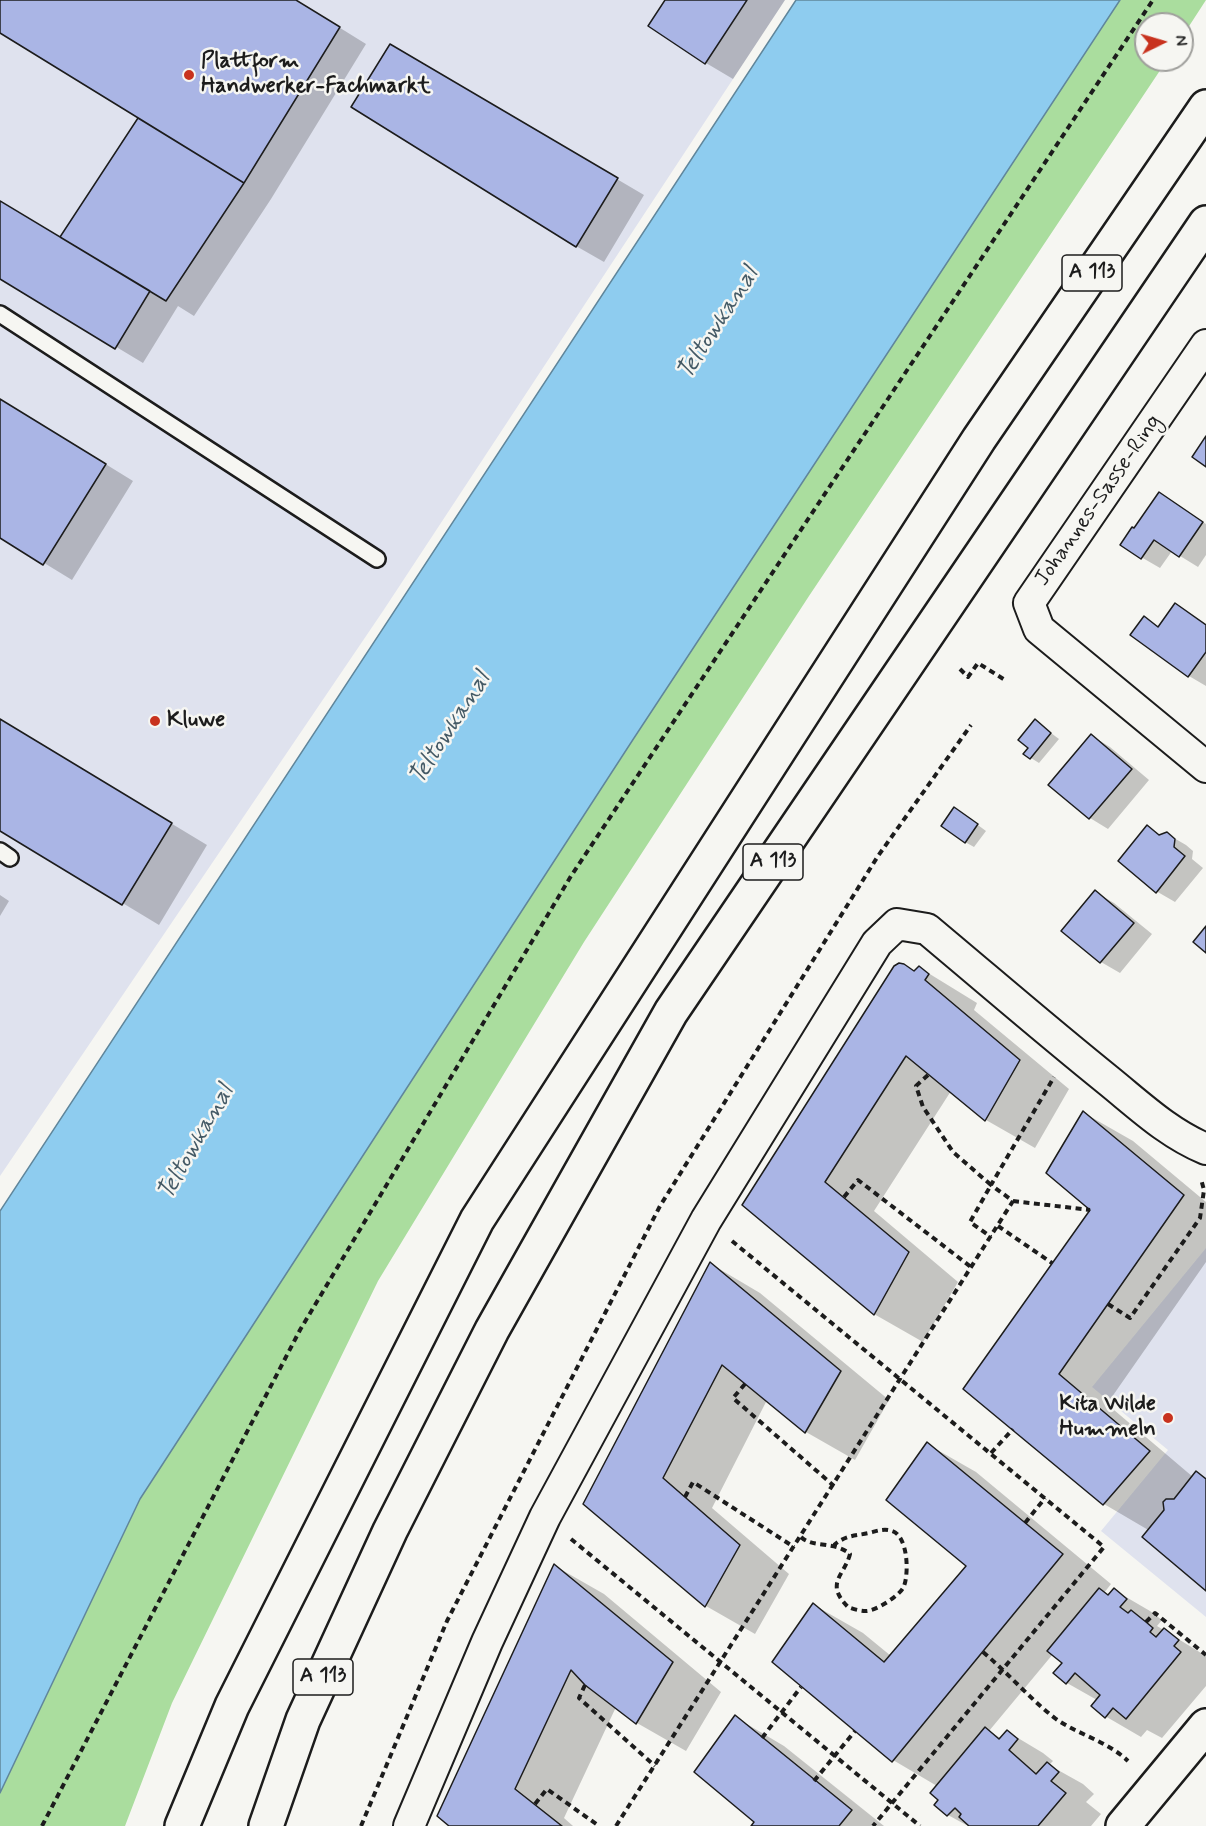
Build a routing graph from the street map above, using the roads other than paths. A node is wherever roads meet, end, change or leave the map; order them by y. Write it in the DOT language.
graph roads {
  1 [pos="1206,107"];
  2 [pos="1206,223"];
  3 [pos="0,314"];
  4 [pos="1206,345"];
  5 [pos="376,559"];
  6 [pos="1206,767"];
  7 [pos="1203,1147"];
  8 [pos="1206,1726"];
  9 [pos="182,1826"];
  10 [pos="266,1826"];
  11 [pos="409,1826"];
  12 [pos="1123,1826"];
  1 -- 9 [label="main road, A 113"];
  2 -- 10 [label="main road, A 113"];
  3 -- 5 [label="lane"];
  4 -- 6 [label="street, Johannes-Sasse-Ring"];
  7 -- 11 [label="street"];
  8 -- 12 [label="main road"];
}
